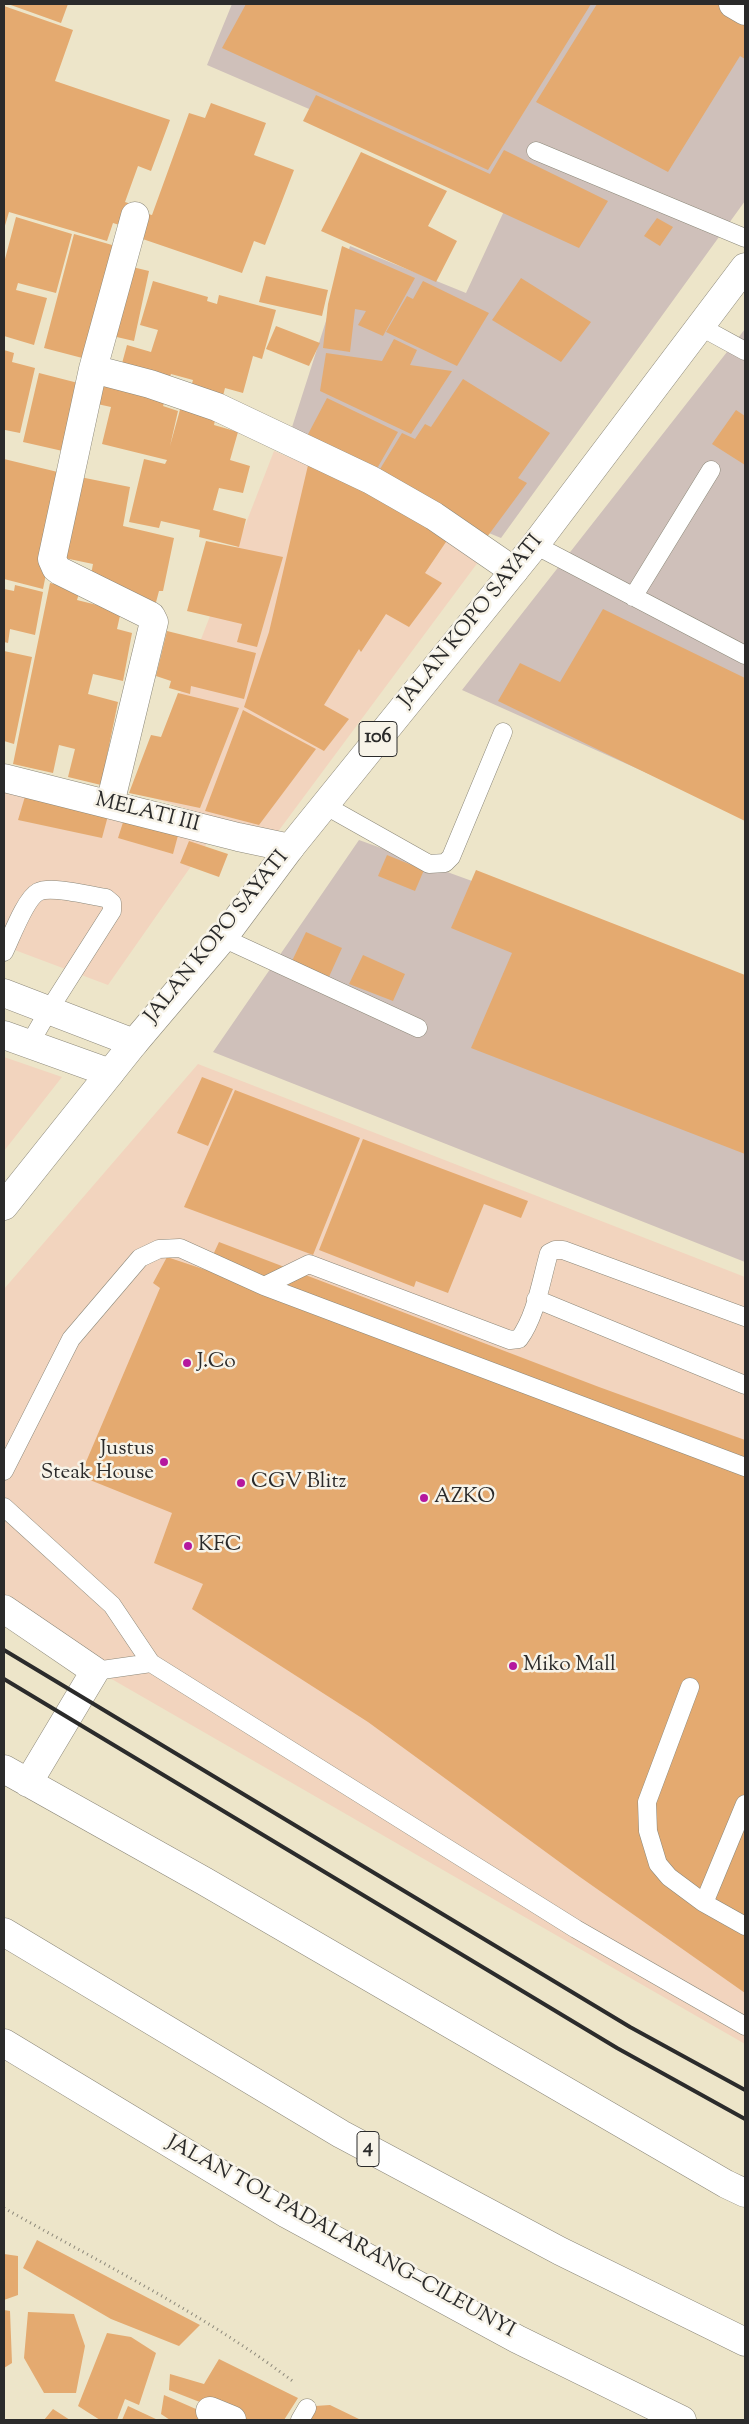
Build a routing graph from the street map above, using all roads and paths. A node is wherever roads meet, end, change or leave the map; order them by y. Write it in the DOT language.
graph roads {
  1 [pos="733,4"];
  2 [pos="745,11"];
  3 [pos="536,151"];
  4 [pos="135,216"];
  5 [pos="745,238"];
  6 [pos="745,267"];
  7 [pos="700,327"];
  8 [pos="745,351"];
  9 [pos="93,369"];
  10 [pos="711,470"];
  11 [pos="535,545"];
  12 [pos="514,571"];
  13 [pos="633,597"];
  14 [pos="745,655"];
  15 [pos="503,732"];
  16 [pos="4,778"];
  17 [pos="110,804"];
  18 [pos="326,806"];
  19 [pos="290,848"];
  20 [pos="223,938"];
  21 [pos="4,952"];
  22 [pos="4,993"];
  23 [pos="49,1010"];
  24 [pos="418,1028"];
  25 [pos="4,1034"];
  26 [pos="30,1043"];
  27 [pos="134,1043"];
  28 [pos="110,1072"];
  29 [pos="4,1206"];
  30 [pos="264,1286"];
  31 [pos="536,1299"];
  32 [pos="745,1317"];
  33 [pos="745,1386"];
  34 [pos="745,1467"];
  35 [pos="4,1470"];
  36 [pos="4,1506"];
  37 [pos="4,1609"];
  38 [pos="151,1663"];
  39 [pos="96,1671"];
  40 [pos="690,1687"];
  41 [pos="4,1770"];
  42 [pos="28,1783"];
  43 [pos="745,1804"];
  44 [pos="704,1903"];
  45 [pos="745,1926"];
  46 [pos="4,1932"];
  47 [pos="745,2026"];
  48 [pos="4,2043"];
  49 [pos="745,2193"];
  50 [pos="4,2208"];
  51 [pos="745,2342"];
  52 [pos="303,2414"];
  53 [pos="682,2420"];
  1 -- 2 [label="main road"];
  3 -- 5 [label="lane"];
  4 -- 9 [label="main road"];
  6 -- 7 [label="main road, JALAN KOPO SAYATI / 106"];
  7 -- 8 [label="lane"];
  7 -- 11 [label="main road, JALAN KOPO SAYATI / 106"];
  9 -- 12 [label="main road"];
  9 -- 17 [label="main road"];
  10 -- 13 [label="lane"];
  11 -- 12 [label="main road, JALAN KOPO SAYATI / 106"];
  11 -- 13 [label="lane"];
  12 -- 18 [label="main road, JALAN KOPO SAYATI / 106"];
  13 -- 14 [label="lane"];
  15 -- 18 [label="lane"];
  16 -- 17 [label="main road, MELATI III"];
  17 -- 19 [label="main road, MELATI III"];
  18 -- 19 [label="main road, JALAN KOPO SAYATI / 106"];
  19 -- 20 [label="main road, JALAN KOPO SAYATI / 106"];
  20 -- 24 [label="lane"];
  20 -- 27 [label="main road, JALAN KOPO SAYATI / 106"];
  21 -- 23 [label="lane"];
  22 -- 23 [label="main road"];
  23 -- 26 [label="lane"];
  23 -- 27 [label="main road"];
  25 -- 26 [label="main road"];
  26 -- 28 [label="main road"];
  27 -- 28 [label="main road, JALAN KOPO SAYATI / 106"];
  28 -- 29 [label="main road, JALAN KOPO SAYATI / 106"];
  30 -- 31 [label="lane"];
  30 -- 34 [label="lane"];
  30 -- 35 [label="lane"];
  31 -- 32 [label="lane"];
  31 -- 33 [label="lane"];
  36 -- 38 [label="lane"];
  37 -- 39 [label="main road"];
  38 -- 39 [label="lane"];
  38 -- 47 [label="lane"];
  39 -- 42 [label="main road"];
  40 -- 44 [label="lane"];
  41 -- 42 [label="main road"];
  42 -- 49 [label="main road"];
  43 -- 44 [label="lane"];
  44 -- 45 [label="lane"];
  46 -- 51 [label="main road, 4"];
  48 -- 53 [label="main road, JALAN TOL PADALARANG–CILEUNYI"];
  50 -- 52 [label="path"];
}
